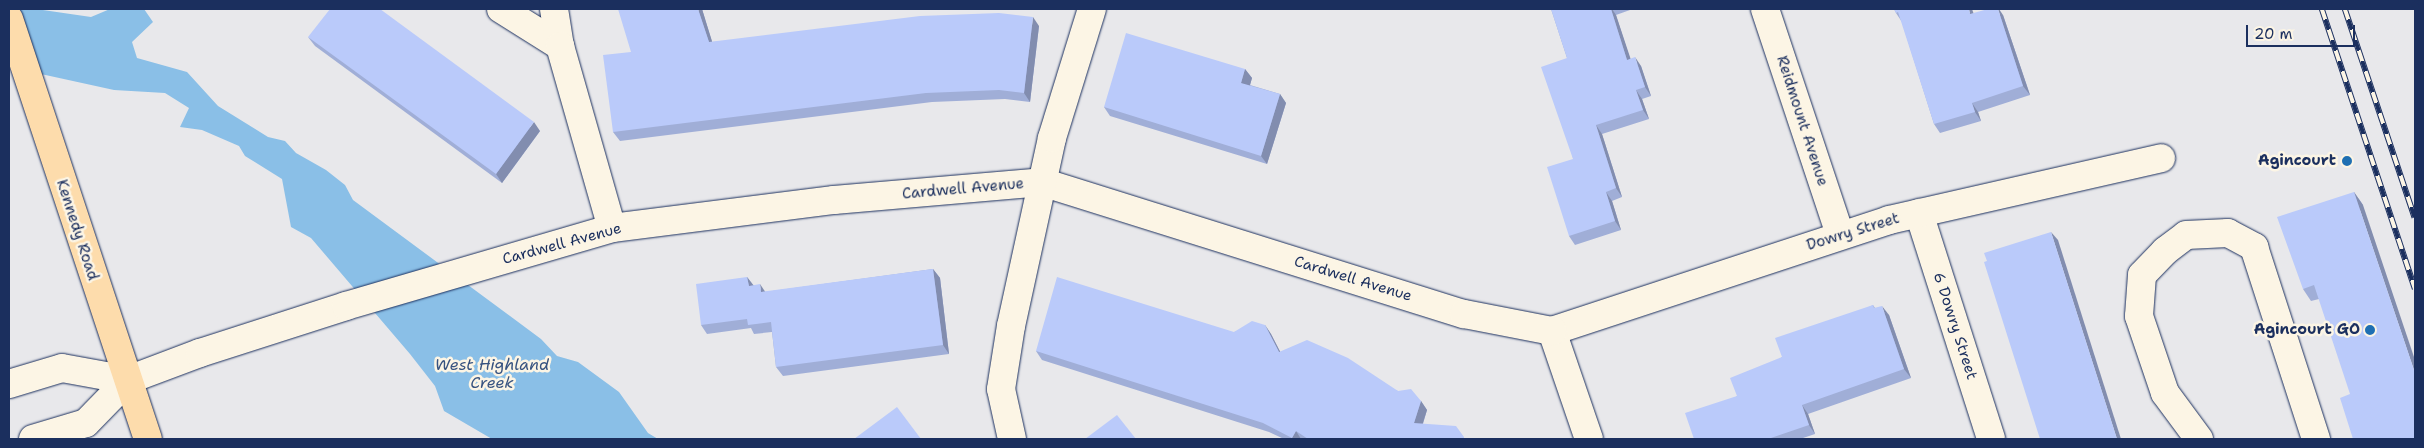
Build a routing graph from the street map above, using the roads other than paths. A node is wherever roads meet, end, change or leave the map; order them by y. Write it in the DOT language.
graph roads {
  1 [pos="501,9"];
  2 [pos="554,9"];
  3 [pos="1092,9"];
  4 [pos="1765,9"];
  5 [pos="9,19"];
  6 [pos="560,46"];
  7 [pos="2161,158"];
  8 [pos="1042,182"];
  9 [pos="1919,213"];
  10 [pos="612,228"];
  11 [pos="1840,234"];
  12 [pos="1552,331"];
  13 [pos="128,380"];
  14 [pos="9,384"];
  15 [pos="33,439"];
  16 [pos="148,439"];
  17 [pos="1012,439"];
  18 [pos="1589,439"];
  19 [pos="1991,439"];
  20 [pos="2199,439"];
  21 [pos="2316,439"];
  1 -- 6 [label="street"];
  2 -- 6 [label="street"];
  3 -- 8 [label="street"];
  4 -- 11 [label="street, Reidmount Avenue"];
  5 -- 13 [label="main road, Kennedy Road"];
  6 -- 10 [label="street"];
  7 -- 9 [label="street, Dowry Street"];
  8 -- 10 [label="street, Cardwell Avenue"];
  8 -- 12 [label="street, Cardwell Avenue"];
  8 -- 17 [label="street, Cardwell Avenue"];
  9 -- 11 [label="street, Dowry Street"];
  9 -- 19 [label="street, 6 Dowry Street"];
  10 -- 13 [label="street, Cardwell Avenue"];
  11 -- 12 [label="street, Dowry Street"];
  12 -- 18 [label="street"];
  13 -- 14 [label="street"];
  13 -- 15 [label="street"];
  13 -- 16 [label="main road, Kennedy Road"];
  20 -- 21 [label="street"];
}
